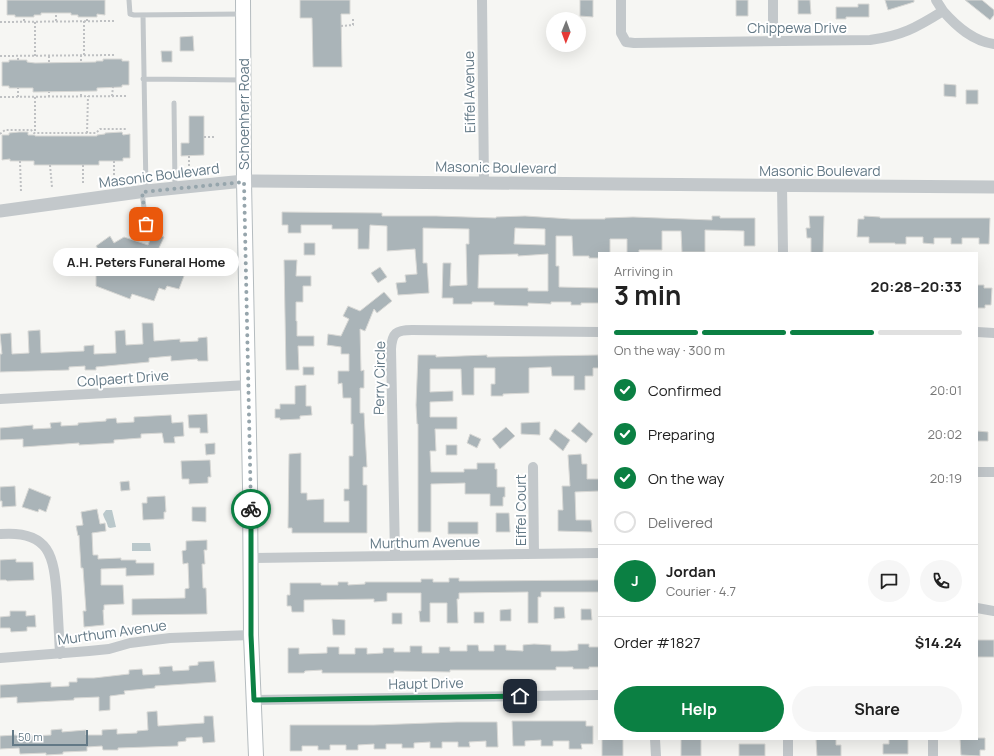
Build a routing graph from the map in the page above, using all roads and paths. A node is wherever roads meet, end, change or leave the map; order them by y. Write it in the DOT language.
graph roads {
  1 [pos="129,0"];
  2 [pos="482,0"];
  3 [pos="621,0"];
  4 [pos="773,0"];
  5 [pos="936,0"];
  6 [pos="243,7"];
  7 [pos="943,12"];
  8 [pos="56,13"];
  9 [pos="143,15"];
  10 [pos="24,17"];
  11 [pos="87,17"];
  12 [pos="353,19"];
  13 [pos="56,21"];
  14 [pos="86,21"];
  15 [pos="114,21"];
  16 [pos="0,22"];
  17 [pos="24,22"];
  18 [pos="35,22"];
  19 [pos="341,26"];
  20 [pos="773,41"];
  21 [pos="994,44"];
  22 [pos="80,55"];
  23 [pos="84,55"];
  24 [pos="0,56"];
  25 [pos="18,56"];
  26 [pos="35,56"];
  27 [pos="49,56"];
  28 [pos="112,59"];
  29 [pos="18,60"];
  30 [pos="49,62"];
  31 [pos="80,62"];
  32 [pos="143,79"];
  33 [pos="243,80"];
  34 [pos="18,88"];
  35 [pos="112,88"];
  36 [pos="49,92"];
  37 [pos="81,92"];
  38 [pos="49,96"];
  39 [pos="81,96"];
  40 [pos="88,96"];
  41 [pos="112,96"];
  42 [pos="128,96"];
  43 [pos="0,97"];
  44 [pos="18,97"];
  45 [pos="35,97"];
  46 [pos="174,103"];
  47 [pos="114,129"];
  48 [pos="127,129"];
  49 [pos="113,132"];
  50 [pos="35,133"];
  51 [pos="50,133"];
  52 [pos="82,133"];
  53 [pos="87,133"];
  54 [pos="0,134"];
  55 [pos="50,136"];
  56 [pos="82,136"];
  57 [pos="204,137"];
  58 [pos="216,137"];
  59 [pos="189,156"];
  60 [pos="20,161"];
  61 [pos="114,161"];
  62 [pos="50,165"];
  63 [pos="83,165"];
  64 [pos="189,170"];
  65 [pos="114,180"];
  66 [pos="244,182"];
  67 [pos="484,183"];
  68 [pos="83,184"];
  69 [pos="782,185"];
  70 [pos="52,187"];
  71 [pos="994,187"];
  72 [pos="175,188"];
  73 [pos="21,191"];
  74 [pos="144,192"];
  75 [pos="0,212"];
  76 [pos="146,224"];
  77 [pos="783,252"];
  78 [pos="598,332"];
  79 [pos="978,332"];
  80 [pos="994,333"];
  81 [pos="248,385"];
  82 [pos="0,399"];
  83 [pos="533,467"];
  84 [pos="978,472"];
  85 [pos="994,472"];
  86 [pos="0,534"];
  87 [pos="598,553"];
  88 [pos="534,554"];
  89 [pos="395,556"];
  90 [pos="251,558"];
  91 [pos="978,608"];
  92 [pos="994,611"];
  93 [pos="251,635"];
  94 [pos="60,654"];
  95 [pos="0,658"];
  96 [pos="598,695"];
  97 [pos="254,700"];
  98 [pos="656,740"];
  99 [pos="788,740"];
  100 [pos="933,740"];
  101 [pos="256,756"];
  102 [pos="656,756"];
  103 [pos="788,756"];
  104 [pos="933,756"];
  1 -- 9 [label="lane"];
  2 -- 67 [label="street, Eiffel Avenue"];
  3 -- 20 [label="street, Chippewa Drive"];
  4 -- 20 [label="street"];
  5 -- 7 [label="street"];
  6 -- 9 [label="lane"];
  6 -- 33 [label="main road, Schoenherr Road"];
  7 -- 20 [label="street, Chippewa Drive"];
  7 -- 21 [label="street"];
  8 -- 13 [label="path"];
  9 -- 32 [label="lane"];
  10 -- 17 [label="path"];
  11 -- 14 [label="path"];
  12 -- 19 [label="path"];
  13 -- 14 [label="path"];
  13 -- 18 [label="path"];
  14 -- 15 [label="path"];
  14 -- 23 [label="path"];
  16 -- 17 [label="path"];
  17 -- 18 [label="path"];
  18 -- 26 [label="path"];
  22 -- 23 [label="path"];
  22 -- 27 [label="path"];
  22 -- 31 [label="path"];
  23 -- 28 [label="path"];
  24 -- 25 [label="path"];
  25 -- 26 [label="path"];
  25 -- 29 [label="path"];
  26 -- 27 [label="path"];
  27 -- 30 [label="path"];
  32 -- 33 [label="lane"];
  32 -- 74 [label="lane"];
  33 -- 66 [label="main road, Schoenherr Road"];
  34 -- 44 [label="path"];
  35 -- 41 [label="path"];
  36 -- 38 [label="path"];
  37 -- 39 [label="path"];
  38 -- 39 [label="path"];
  38 -- 45 [label="path"];
  39 -- 40 [label="path"];
  40 -- 41 [label="path"];
  40 -- 53 [label="path"];
  41 -- 42 [label="path"];
  43 -- 44 [label="path"];
  44 -- 45 [label="path"];
  45 -- 50 [label="path"];
  46 -- 72 [label="lane"];
  47 -- 48 [label="path"];
  47 -- 49 [label="path"];
  47 -- 53 [label="path"];
  50 -- 51 [label="path"];
  50 -- 54 [label="path"];
  51 -- 52 [label="path"];
  51 -- 55 [label="path"];
  52 -- 53 [label="path"];
  52 -- 56 [label="path"];
  57 -- 58 [label="path"];
  59 -- 64 [label="path"];
  60 -- 73 [label="path"];
  61 -- 65 [label="path"];
  62 -- 70 [label="path"];
  63 -- 68 [label="path"];
  66 -- 67 [label="street, Masonic Boulevard"];
  66 -- 72 [label="street, Masonic Boulevard"];
  66 -- 81 [label="main road, Schoenherr Road"];
  67 -- 69 [label="street, Masonic Boulevard"];
  69 -- 71 [label="street, Masonic Boulevard"];
  69 -- 77 [label="street"];
  72 -- 74 [label="street, Masonic Boulevard"];
  74 -- 75 [label="street, Masonic Boulevard"];
  74 -- 76 [label="lane"];
  78 -- 89 [label="street, Perry Circle"];
  79 -- 80 [label="street"];
  81 -- 82 [label="street, Colpaert Drive"];
  81 -- 90 [label="main road, Schoenherr Road"];
  83 -- 88 [label="street, Eiffel Court"];
  84 -- 85 [label="street"];
  86 -- 94 [label="street"];
  87 -- 88 [label="street, Murthum Avenue"];
  88 -- 89 [label="street, Murthum Avenue"];
  89 -- 90 [label="street, Murthum Avenue"];
  90 -- 93 [label="main road, Schoenherr Road"];
  91 -- 92 [label="street"];
  93 -- 94 [label="street, Murthum Avenue"];
  93 -- 97 [label="main road, Schoenherr Road"];
  94 -- 95 [label="street, Murthum Avenue"];
  96 -- 97 [label="street, Haupt Drive"];
  97 -- 101 [label="main road, Schoenherr Road"];
  98 -- 102 [label="street"];
  99 -- 103 [label="street"];
  100 -- 104 [label="street"];
}
